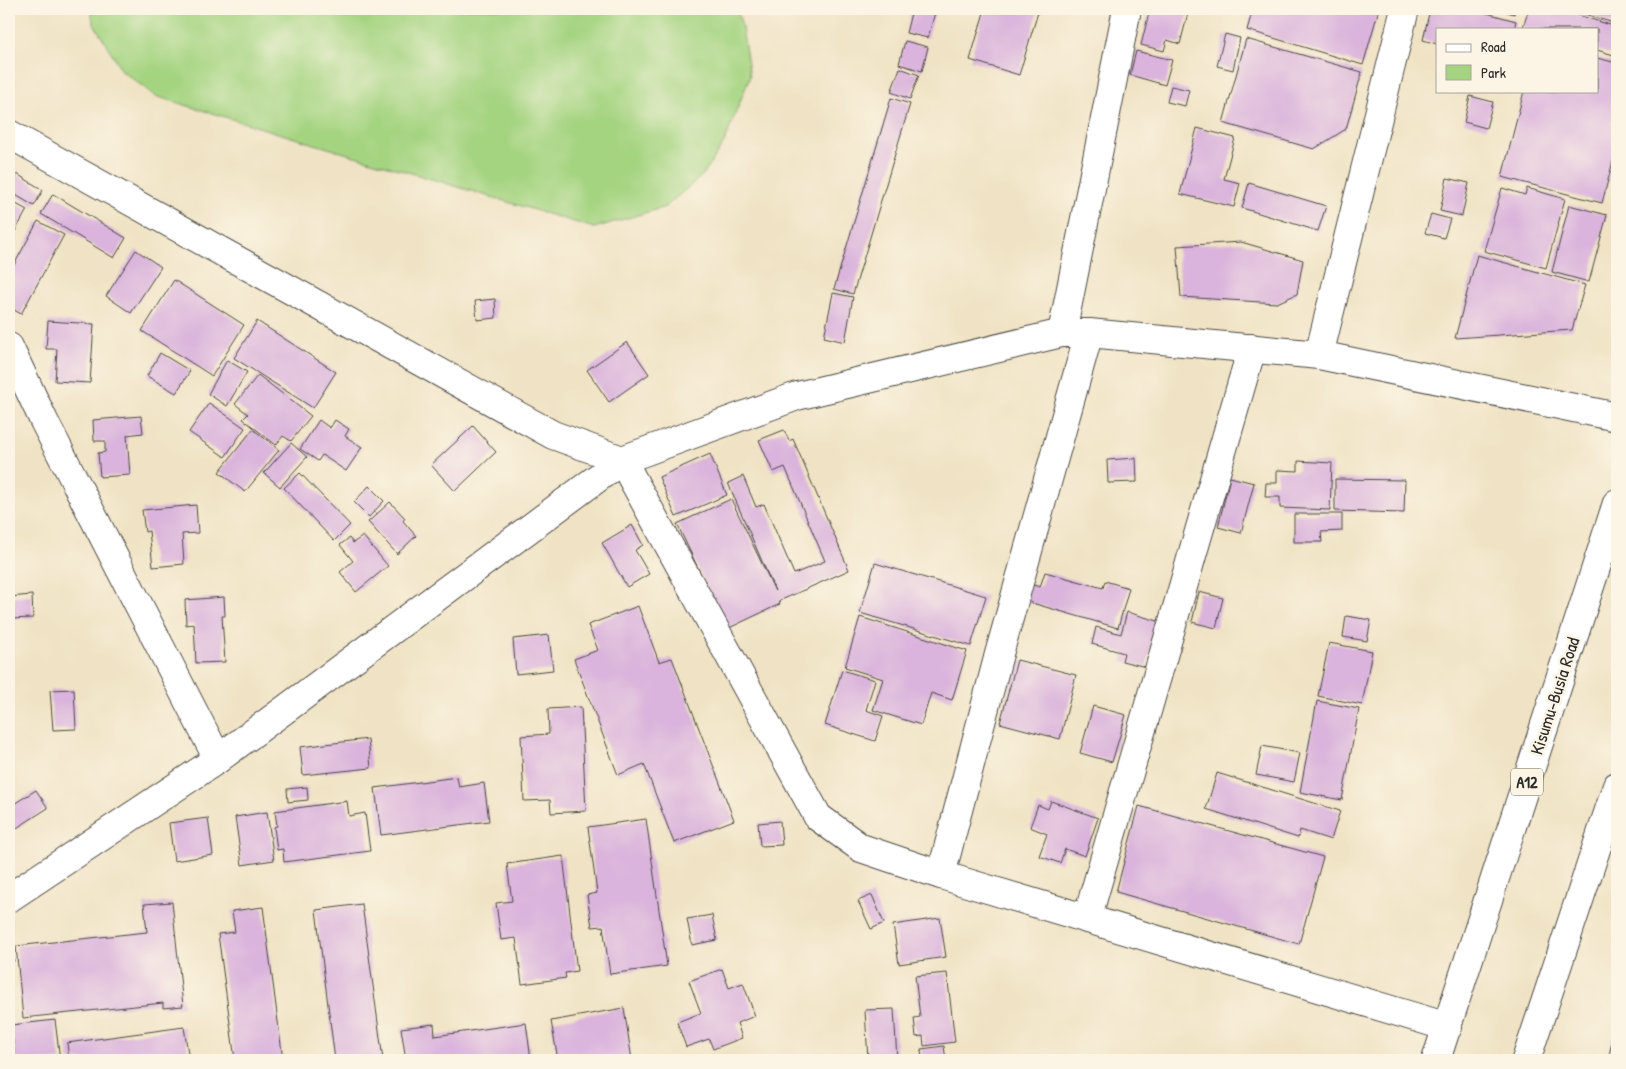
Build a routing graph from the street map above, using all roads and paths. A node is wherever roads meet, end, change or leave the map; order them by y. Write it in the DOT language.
graph roads {
  1 [pos="1127,9"];
  2 [pos="1406,9"];
  3 [pos="9,134"];
  4 [pos="1062,333"];
  5 [pos="1089,333"];
  6 [pos="9,347"];
  7 [pos="1252,348"];
  8 [pos="1319,354"];
  9 [pos="1617,416"];
  10 [pos="622,460"];
  11 [pos="1615,519"];
  12 [pos="218,759"];
  13 [pos="1617,786"];
  14 [pos="941,875"];
  15 [pos="9,898"];
  16 [pos="1087,919"];
  17 [pos="1448,1027"];
  18 [pos="1436,1060"];
  19 [pos="1526,1060"];
  1 -- 4 [label="main road"];
  2 -- 8 [label="main road"];
  3 -- 10 [label="main road"];
  4 -- 5 [label="main road"];
  4 -- 10 [label="main road"];
  5 -- 7 [label="main road"];
  5 -- 14 [label="main road"];
  6 -- 12 [label="main road"];
  7 -- 8 [label="main road"];
  7 -- 16 [label="main road"];
  8 -- 9 [label="main road"];
  10 -- 12 [label="main road"];
  10 -- 14 [label="main road"];
  11 -- 17 [label="main road, Kisumu-Busia Road / A12"];
  12 -- 15 [label="main road"];
  13 -- 19 [label="main road"];
  14 -- 16 [label="main road"];
  16 -- 17 [label="main road"];
  17 -- 18 [label="main road, Kisumu-Busia Road / A12"];
}
